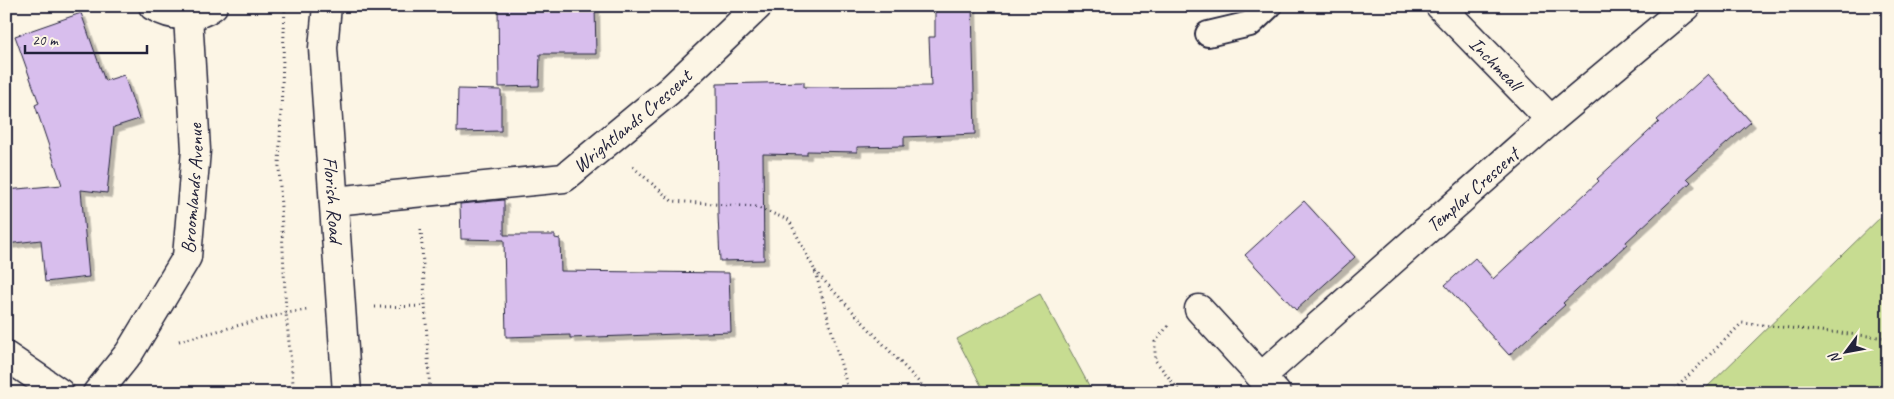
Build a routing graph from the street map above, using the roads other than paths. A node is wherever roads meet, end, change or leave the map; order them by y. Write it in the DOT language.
graph roads {
  1 [pos="154,6"];
  2 [pos="213,6"];
  3 [pos="327,6"];
  4 [pos="758,6"];
  5 [pos="1269,6"];
  6 [pos="1440,6"];
  7 [pos="1686,6"];
  8 [pos="188,16"];
  9 [pos="1208,34"];
  10 [pos="1551,120"];
  11 [pos="334,201"];
  12 [pos="1199,309"];
  13 [pos="6,356"];
  14 [pos="1269,385"];
  15 [pos="60,393"];
  16 [pos="97,393"];
  17 [pos="347,393"];
  1 -- 8 [label="street"];
  2 -- 8 [label="street"];
  3 -- 11 [label="street, Florish Road"];
  4 -- 11 [label="street, Wrightlands Crescent"];
  5 -- 9 [label="lane"];
  6 -- 10 [label="street, Inchmeall"];
  7 -- 10 [label="street, Templar Crescent"];
  8 -- 16 [label="street, Broomlands Avenue"];
  10 -- 14 [label="street, Templar Crescent"];
  11 -- 17 [label="street, Florish Road"];
  12 -- 14 [label="street, Templar Crescent"];
  13 -- 15 [label="street"];
}
